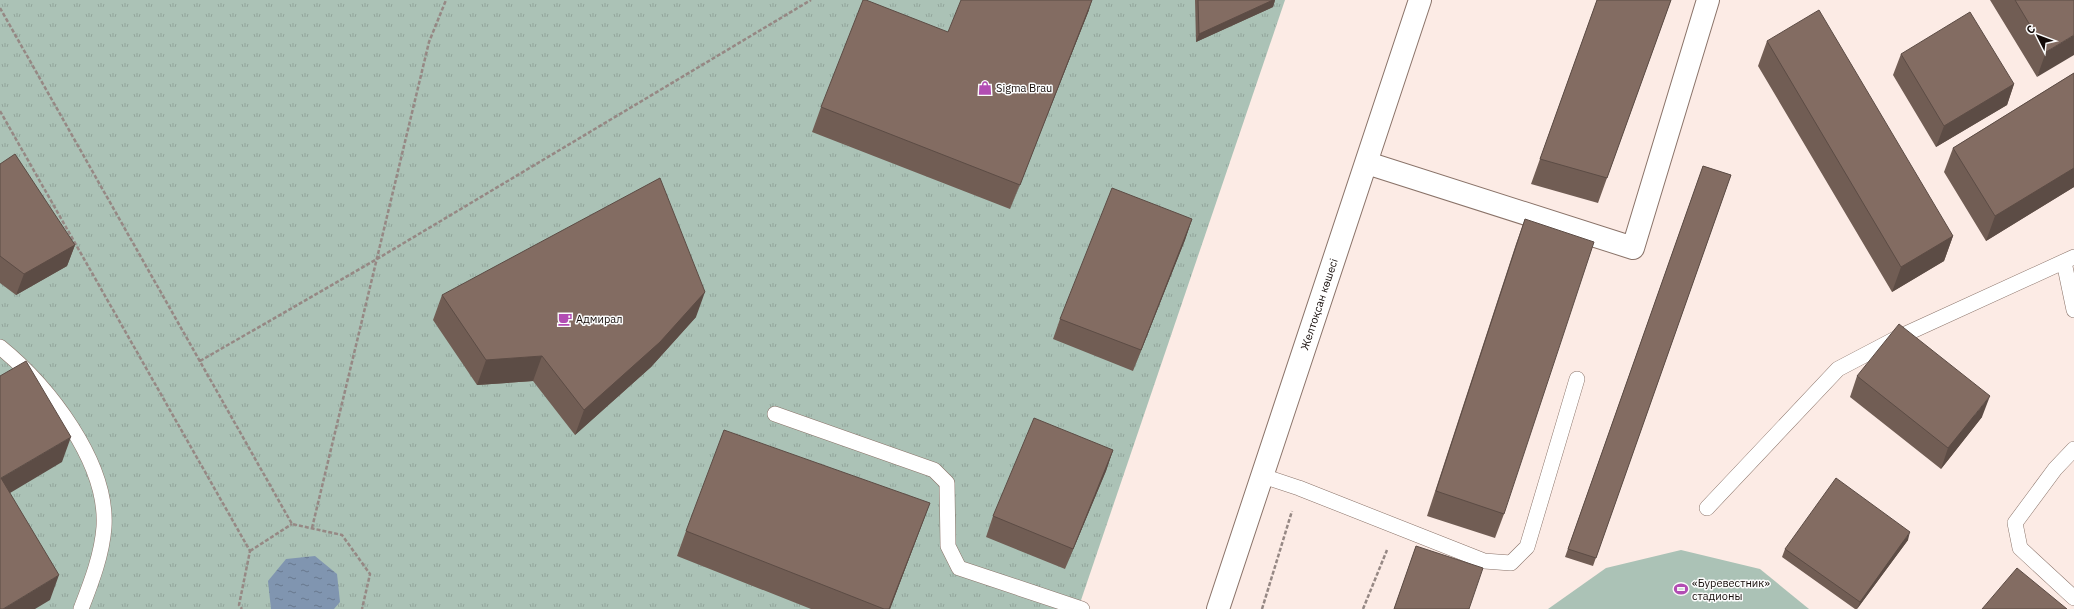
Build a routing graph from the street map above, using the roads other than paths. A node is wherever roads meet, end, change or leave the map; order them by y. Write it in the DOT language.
graph roads {
  1 [pos="1420,0"];
  2 [pos="1708,0"];
  3 [pos="1367,163"];
  4 [pos="2069,260"];
  5 [pos="2074,310"];
  6 [pos="0,346"];
  7 [pos="1577,379"];
  8 [pos="775,414"];
  9 [pos="2074,449"];
  10 [pos="1262,476"];
  11 [pos="1707,508"];
  12 [pos="2074,598"];
  13 [pos="81,609"];
  14 [pos="1082,609"];
  15 [pos="1218,609"];
  1 -- 3 [label="main road, Желтоқсан көшесі"];
  2 -- 3 [label="main road"];
  3 -- 10 [label="main road, Желтоқсан көшесі"];
  4 -- 5 [label="lane"];
  4 -- 11 [label="lane"];
  6 -- 13 [label="lane"];
  7 -- 10 [label="lane"];
  8 -- 14 [label="lane"];
  9 -- 12 [label="lane"];
  10 -- 15 [label="main road, Желтоқсан көшесі"];
}
